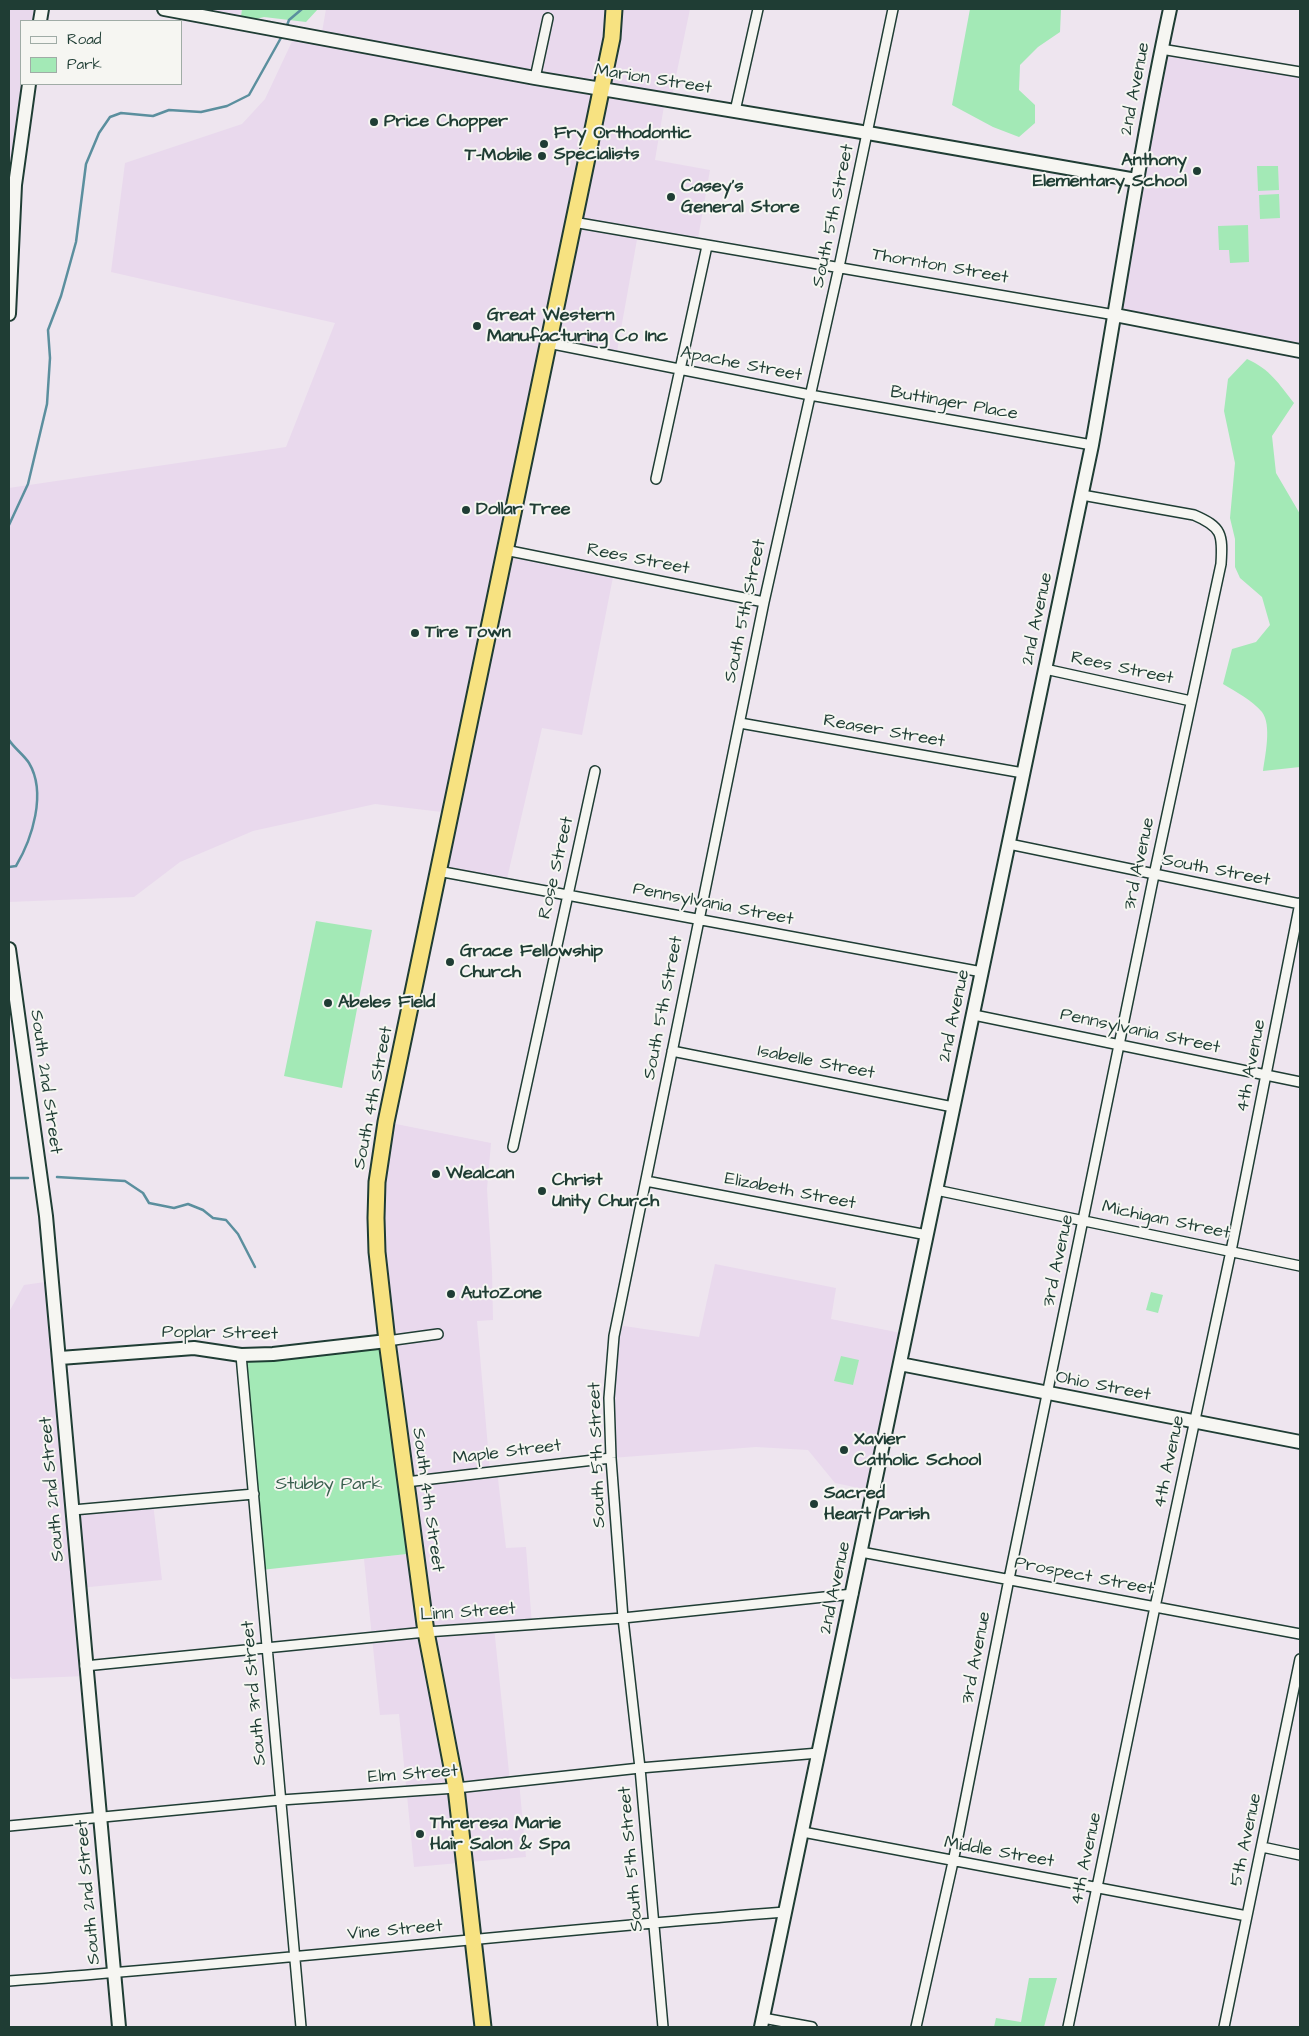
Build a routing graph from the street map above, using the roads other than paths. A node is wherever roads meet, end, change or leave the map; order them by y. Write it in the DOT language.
graph roads {
  1 [pos="164,9"];
  2 [pos="614,9"];
  3 [pos="758,9"];
  4 [pos="893,9"];
  5 [pos="1170,9"];
  6 [pos="548,18"];
  7 [pos="1161,49"];
  8 [pos="1300,72"];
  9 [pos="535,78"];
  10 [pos="29,85"];
  11 [pos="601,89"];
  12 [pos="735,111"];
  13 [pos="868,133"];
  14 [pos="1136,180"];
  15 [pos="573,222"];
  16 [pos="707,246"];
  17 [pos="839,267"];
  18 [pos="9,314"];
  19 [pos="1116,315"];
  20 [pos="548,343"];
  21 [pos="1300,351"];
  22 [pos="681,370"];
  23 [pos="810,395"];
  24 [pos="1092,445"];
  25 [pos="656,479"];
  26 [pos="1082,495"];
  27 [pos="505,550"];
  28 [pos="764,602"];
  29 [pos="1045,669"];
  30 [pos="1191,701"];
  31 [pos="740,723"];
  32 [pos="595,772"];
  33 [pos="1023,773"];
  34 [pos="1009,844"];
  35 [pos="438,871"];
  36 [pos="1154,875"];
  37 [pos="567,894"];
  38 [pos="1300,904"];
  39 [pos="698,918"];
  40 [pos="9,949"];
  41 [pos="982,972"];
  42 [pos="974,1015"];
  43 [pos="1120,1044"];
  44 [pos="672,1051"];
  45 [pos="1267,1075"];
  46 [pos="1300,1082"];
  47 [pos="953,1107"];
  48 [pos="513,1147"];
  49 [pos="646,1180"];
  50 [pos="936,1190"];
  51 [pos="1084,1220"];
  52 [pos="927,1235"];
  53 [pos="1231,1251"];
  54 [pos="1300,1266"];
  55 [pos="438,1334"];
  56 [pos="387,1341"];
  57 [pos="241,1356"];
  58 [pos="60,1358"];
  59 [pos="900,1364"];
  60 [pos="1048,1394"];
  61 [pos="1196,1422"];
  62 [pos="1300,1442"];
  63 [pos="611,1458"];
  64 [pos="406,1482"];
  65 [pos="254,1494"];
  66 [pos="73,1510"];
  67 [pos="861,1552"];
  68 [pos="1009,1579"];
  69 [pos="852,1594"];
  70 [pos="1155,1607"];
  71 [pos="623,1618"];
  72 [pos="426,1632"];
  73 [pos="1300,1634"];
  74 [pos="267,1647"];
  75 [pos="1300,1660"];
  76 [pos="85,1666"];
  77 [pos="818,1754"];
  78 [pos="640,1768"];
  79 [pos="456,1788"];
  80 [pos="281,1800"];
  81 [pos="100,1818"];
  82 [pos="9,1826"];
  83 [pos="803,1832"];
  84 [pos="1262,1847"];
  85 [pos="1300,1855"];
  86 [pos="953,1862"];
  87 [pos="1097,1887"];
  88 [pos="785,1912"];
  89 [pos="1247,1916"];
  90 [pos="654,1922"];
  91 [pos="474,1940"];
  92 [pos="295,1956"];
  93 [pos="114,1973"];
  94 [pos="9,1981"];
  95 [pos="762,2023"];
  96 [pos="120,2027"];
  97 [pos="301,2027"];
  98 [pos="483,2027"];
  99 [pos="663,2027"];
  100 [pos="812,2027"];
  101 [pos="916,2027"];
  102 [pos="1068,2027"];
  103 [pos="1224,2027"];
  1 -- 9 [label="street, Marion Street"];
  2 -- 11 [label="highway, South 4th Street"];
  3 -- 12 [label="street"];
  4 -- 13 [label="street, South 5th Street"];
  5 -- 7 [label="street, 2nd Avenue"];
  6 -- 9 [label="street"];
  7 -- 8 [label="street"];
  7 -- 14 [label="street, 2nd Avenue"];
  9 -- 11 [label="street, Marion Street"];
  10 -- 18 [label="street"];
  11 -- 12 [label="street, Marion Street"];
  11 -- 15 [label="highway, South 4th Street"];
  12 -- 13 [label="street, Marion Street"];
  13 -- 14 [label="street, Marion Street"];
  13 -- 17 [label="street, South 5th Street"];
  14 -- 19 [label="street, 2nd Avenue"];
  15 -- 16 [label="street, Thornton Street"];
  15 -- 20 [label="highway, South 4th Street"];
  16 -- 17 [label="street, Thornton Street"];
  16 -- 22 [label="street"];
  17 -- 19 [label="street, Thornton Street"];
  17 -- 23 [label="street, South 5th Street"];
  19 -- 21 [label="street, Thornton Street"];
  19 -- 24 [label="street, 2nd Avenue"];
  20 -- 22 [label="street, Apache Street"];
  20 -- 27 [label="highway, South 4th Street"];
  22 -- 23 [label="street, Apache Street"];
  22 -- 25 [label="street"];
  23 -- 24 [label="street, Buttinger Place"];
  23 -- 28 [label="street, South 5th Street"];
  24 -- 26 [label="street, 2nd Avenue"];
  26 -- 29 [label="street, 2nd Avenue"];
  26 -- 30 [label="street, 3rd Avenue"];
  27 -- 28 [label="street, Rees Street"];
  27 -- 35 [label="highway, South 4th Street"];
  28 -- 31 [label="street, South 5th Street"];
  29 -- 30 [label="street, Rees Street"];
  29 -- 33 [label="street, 2nd Avenue"];
  30 -- 36 [label="street, 3rd Avenue"];
  31 -- 33 [label="street, Reaser Street"];
  31 -- 39 [label="street, South 5th Street"];
  32 -- 37 [label="street, Rose Street"];
  33 -- 34 [label="street, 2nd Avenue"];
  34 -- 36 [label="street, South Street"];
  34 -- 41 [label="street, 2nd Avenue"];
  35 -- 37 [label="street, Pennsylvania Street"];
  35 -- 56 [label="highway, South 4th Street"];
  36 -- 38 [label="street, South Street"];
  36 -- 43 [label="street, 3rd Avenue"];
  37 -- 39 [label="street, Pennsylvania Street"];
  37 -- 48 [label="street, Rose Street"];
  38 -- 45 [label="street, 4th Avenue"];
  39 -- 41 [label="street, Pennsylvania Street"];
  39 -- 44 [label="street, South 5th Street"];
  40 -- 58 [label="street, South 2nd Street"];
  41 -- 42 [label="street, 2nd Avenue"];
  42 -- 43 [label="street, Pennsylvania Street"];
  42 -- 47 [label="street, 2nd Avenue"];
  43 -- 45 [label="street, Pennsylvania Street"];
  43 -- 51 [label="street, 3rd Avenue"];
  44 -- 47 [label="street, Isabelle Street"];
  44 -- 49 [label="street, South 5th Street"];
  45 -- 46 [label="street, Pennsylvania Street"];
  45 -- 53 [label="street, 4th Avenue"];
  47 -- 50 [label="street, 2nd Avenue"];
  49 -- 52 [label="street, Elizabeth Street"];
  49 -- 63 [label="street, South 5th Street"];
  50 -- 51 [label="street, Michigan Street"];
  50 -- 52 [label="street, 2nd Avenue"];
  51 -- 53 [label="street, Michigan Street"];
  51 -- 60 [label="street, 3rd Avenue"];
  52 -- 59 [label="street, 2nd Avenue"];
  53 -- 54 [label="street, Michigan Street"];
  53 -- 61 [label="street, 4th Avenue"];
  55 -- 56 [label="street, Poplar Street"];
  56 -- 57 [label="street, Poplar Street"];
  56 -- 64 [label="highway, South 4th Street"];
  57 -- 58 [label="street, Poplar Street"];
  57 -- 65 [label="street, South 3rd Street"];
  58 -- 66 [label="street, South 2nd Street"];
  59 -- 60 [label="street, Ohio Street"];
  59 -- 67 [label="street, 2nd Avenue"];
  60 -- 61 [label="street, Ohio Street"];
  60 -- 68 [label="street, 3rd Avenue"];
  61 -- 62 [label="street, Ohio Street"];
  61 -- 70 [label="street, 4th Avenue"];
  63 -- 64 [label="street, Maple Street"];
  63 -- 71 [label="street, South 5th Street"];
  64 -- 72 [label="highway, South 4th Street"];
  65 -- 66 [label="street"];
  65 -- 74 [label="street, South 3rd Street"];
  66 -- 76 [label="street, South 2nd Street"];
  67 -- 68 [label="street, Prospect Street"];
  67 -- 69 [label="street, 2nd Avenue"];
  68 -- 70 [label="street, Prospect Street"];
  68 -- 86 [label="street, 3rd Avenue"];
  69 -- 71 [label="street, Linn Street"];
  69 -- 77 [label="street, 2nd Avenue"];
  70 -- 73 [label="street, Prospect Street"];
  70 -- 87 [label="street, 4th Avenue"];
  71 -- 72 [label="street, Linn Street"];
  71 -- 78 [label="street, South 5th Street"];
  72 -- 74 [label="street, Linn Street"];
  72 -- 79 [label="highway, South 4th Street"];
  74 -- 76 [label="street, Linn Street"];
  74 -- 80 [label="street, South 3rd Street"];
  75 -- 84 [label="street, 5th Avenue"];
  76 -- 81 [label="street, South 2nd Street"];
  77 -- 78 [label="street, Elm Street"];
  77 -- 83 [label="street, 2nd Avenue"];
  78 -- 79 [label="street, Elm Street"];
  78 -- 90 [label="street, South 5th Street"];
  79 -- 80 [label="street, Elm Street"];
  79 -- 91 [label="highway, South 4th Street"];
  80 -- 81 [label="street, Elm Street"];
  80 -- 92 [label="street, South 3rd Street"];
  81 -- 82 [label="street, Elm Street"];
  81 -- 93 [label="street, South 2nd Street"];
  83 -- 86 [label="street, Middle Street"];
  83 -- 88 [label="street, 2nd Avenue"];
  84 -- 85 [label="street"];
  84 -- 89 [label="street, 5th Avenue"];
  86 -- 87 [label="street, Middle Street"];
  86 -- 101 [label="street, 3rd Avenue"];
  87 -- 89 [label="street, Middle Street"];
  87 -- 102 [label="street, 4th Avenue"];
  88 -- 90 [label="street, Vine Street"];
  88 -- 95 [label="street, 2nd Avenue"];
  89 -- 103 [label="street, 5th Avenue"];
  90 -- 91 [label="street, Vine Street"];
  90 -- 99 [label="street, South 5th Street"];
  91 -- 92 [label="street, Vine Street"];
  91 -- 98 [label="highway, South 4th Street"];
  92 -- 93 [label="street, Vine Street"];
  92 -- 97 [label="street, South 3rd Street"];
  93 -- 94 [label="street, Vine Street"];
  93 -- 96 [label="street, South 2nd Street"];
  95 -- 100 [label="street"];
}
